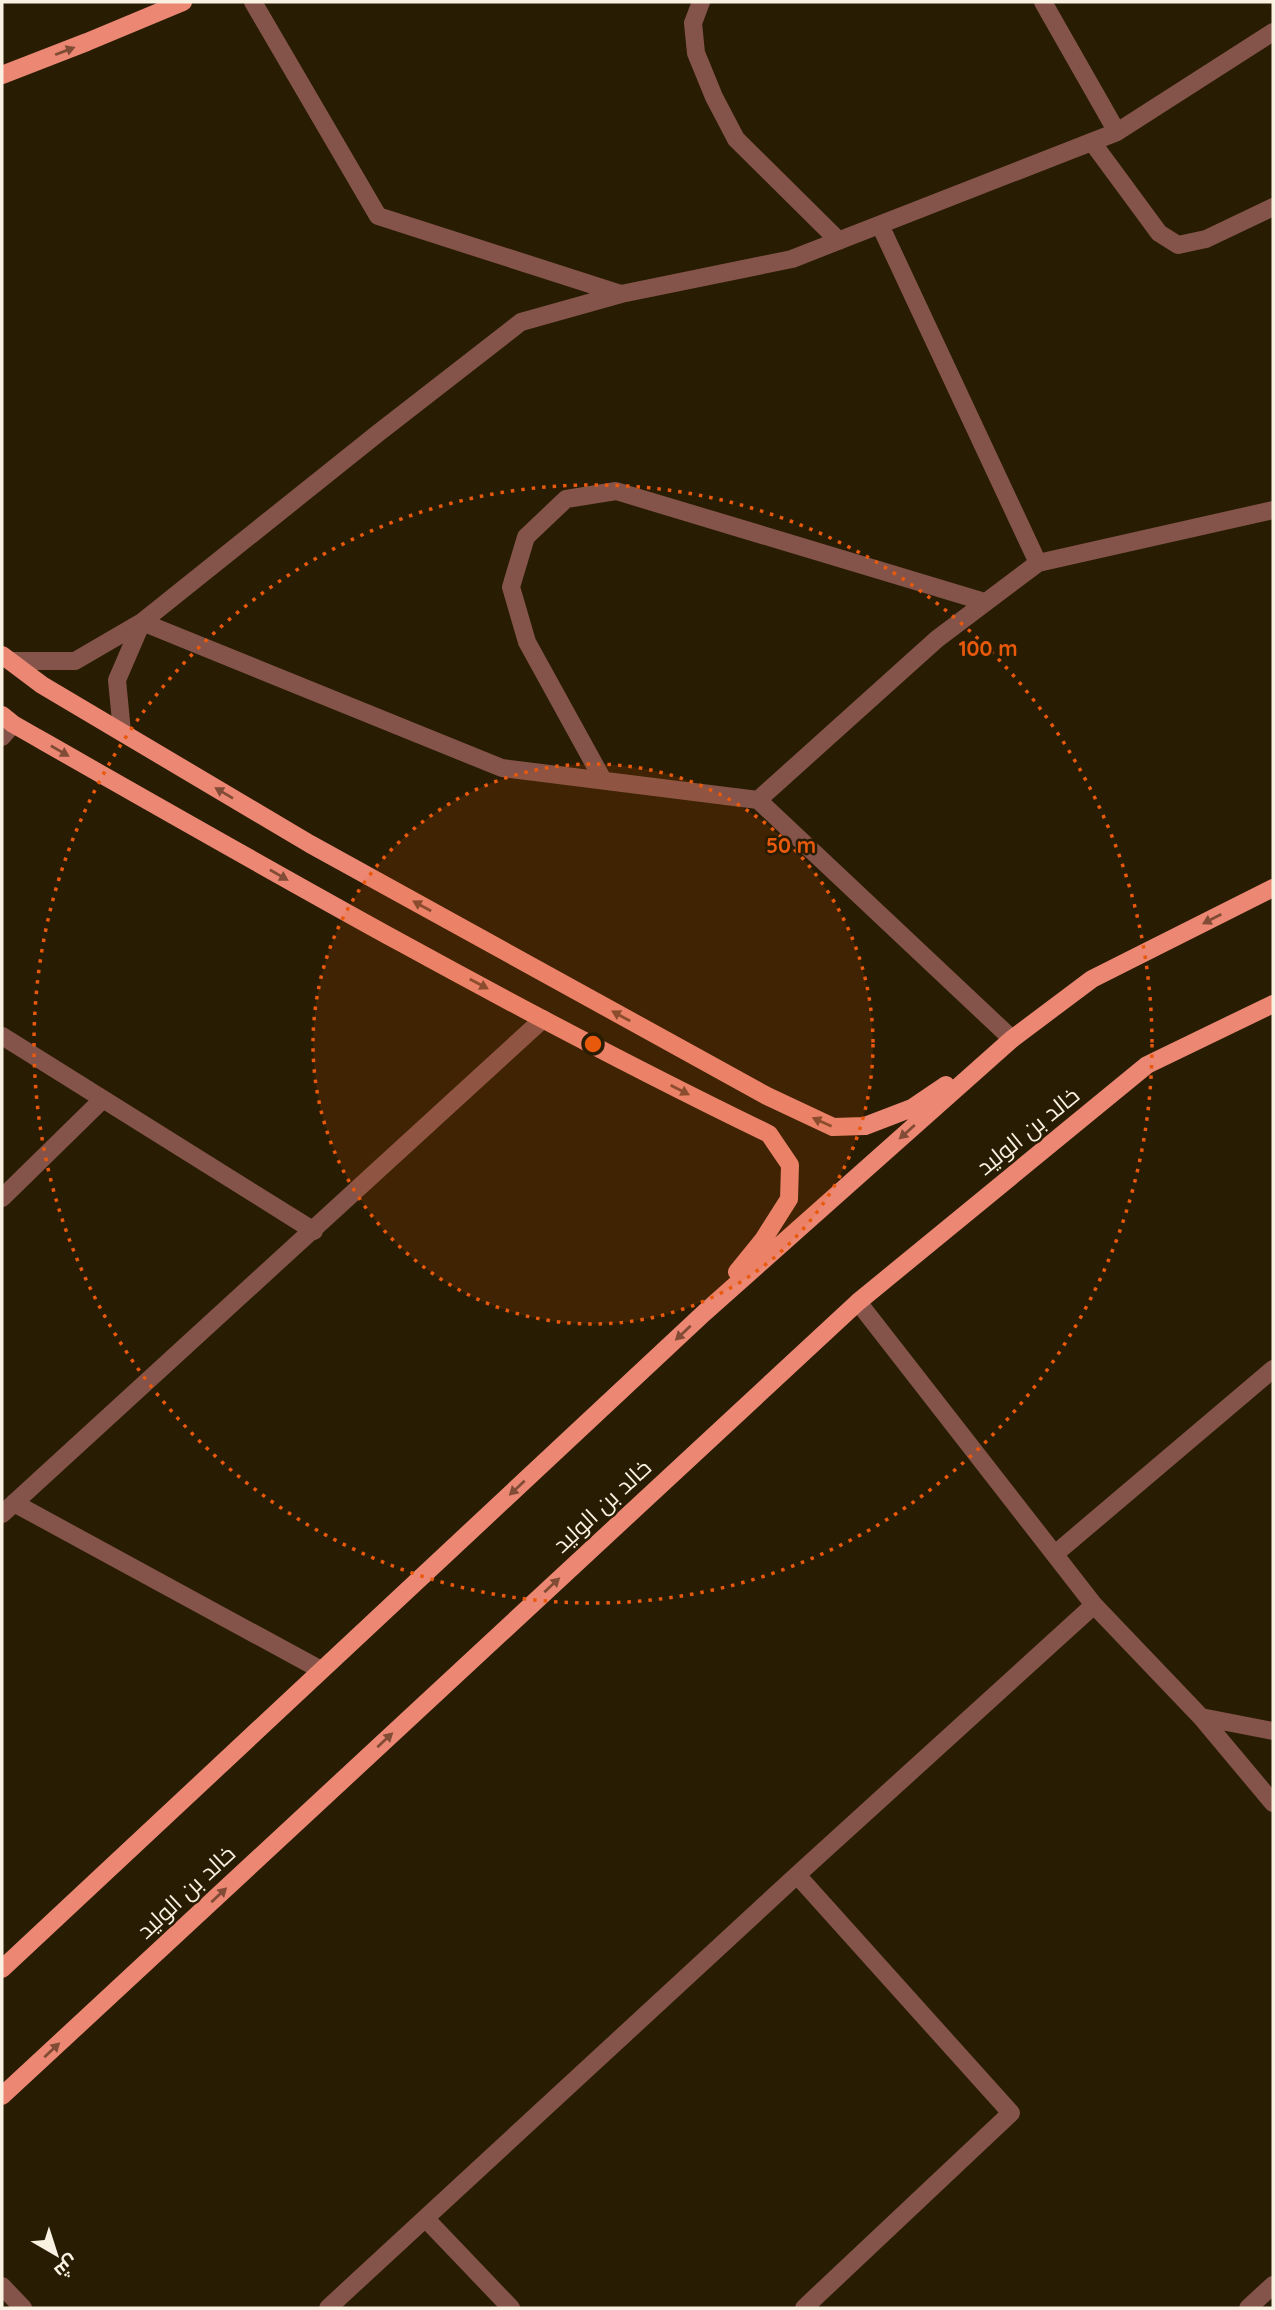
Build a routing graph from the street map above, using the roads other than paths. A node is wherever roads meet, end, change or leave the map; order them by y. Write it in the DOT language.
graph roads {
  1 [pos="183,2"];
  2 [pos="253,2"];
  3 [pos="701,2"];
  4 [pos="1043,2"];
  5 [pos="1273,32"];
  6 [pos="2,75"];
  7 [pos="1116,132"];
  8 [pos="1092,142"];
  9 [pos="1273,207"];
  10 [pos="880,225"];
  11 [pos="839,241"];
  12 [pos="621,294"];
  13 [pos="1273,510"];
  14 [pos="1038,563"];
  15 [pos="985,602"];
  16 [pos="142,622"];
  17 [pos="6,658"];
  18 [pos="6,725"];
  19 [pos="122,732"];
  20 [pos="603,780"];
  21 [pos="758,800"];
  22 [pos="1273,888"];
  23 [pos="1273,1004"];
  24 [pos="543,1019"];
  25 [pos="2,1037"];
  26 [pos="1012,1039"];
  27 [pos="103,1099"];
  28 [pos="2,1198"];
  29 [pos="313,1231"];
  30 [pos="858,1302"];
  31 [pos="704,1313"];
  32 [pos="1273,1369"];
  33 [pos="8,1508"];
  34 [pos="1055,1554"];
  35 [pos="1094,1605"];
  36 [pos="321,1670"];
  37 [pos="1201,1717"];
  38 [pos="1273,1731"];
  39 [pos="1273,1803"];
  40 [pos="797,1875"];
  41 [pos="2,1969"];
  42 [pos="2,2096"];
  43 [pos="426,2219"];
  44 [pos="1273,2285"];
  45 [pos="2,2286"];
  46 [pos="23,2308"];
  47 [pos="328,2308"];
  48 [pos="511,2308"];
  49 [pos="804,2308"];
  50 [pos="1248,2308"];
  6 -- 1 [label="main road, one-way"];
  2 -- 12 [label="street"];
  3 -- 11 [label="street"];
  4 -- 7 [label="street"];
  5 -- 7 [label="street"];
  7 -- 8 [label="street"];
  8 -- 9 [label="street"];
  8 -- 10 [label="street"];
  10 -- 11 [label="street"];
  10 -- 14 [label="street"];
  11 -- 12 [label="street"];
  12 -- 16 [label="street"];
  13 -- 14 [label="street"];
  14 -- 15 [label="street"];
  15 -- 20 [label="street"];
  15 -- 21 [label="street"];
  16 -- 17 [label="street"];
  16 -- 19 [label="street"];
  16 -- 20 [label="street"];
  17 -- 19 [label="main road"];
  18 -- 24 [label="main road, one-way"];
  26 -- 19 [label="main road, one-way"];
  20 -- 21 [label="street"];
  21 -- 26 [label="street"];
  22 -- 26 [label="main road, one-way"];
  23 -- 30 [label="main road, خالد بن الوليد"];
  24 -- 29 [label="street"];
  24 -- 31 [label="main road, one-way"];
  25 -- 27 [label="street"];
  26 -- 31 [label="main road, one-way"];
  27 -- 28 [label="street"];
  27 -- 29 [label="street"];
  29 -- 33 [label="street"];
  30 -- 34 [label="street"];
  42 -- 30 [label="main road, خالد بن الوليد, one-way"];
  31 -- 36 [label="main road, one-way"];
  32 -- 34 [label="street"];
  33 -- 36 [label="street"];
  34 -- 35 [label="street"];
  35 -- 37 [label="street"];
  35 -- 40 [label="street"];
  36 -- 41 [label="main road"];
  37 -- 38 [label="street"];
  37 -- 39 [label="street"];
  40 -- 43 [label="street"];
  40 -- 49 [label="street"];
  43 -- 47 [label="street"];
  43 -- 48 [label="street"];
  44 -- 50 [label="street"];
  45 -- 46 [label="street"];
}
